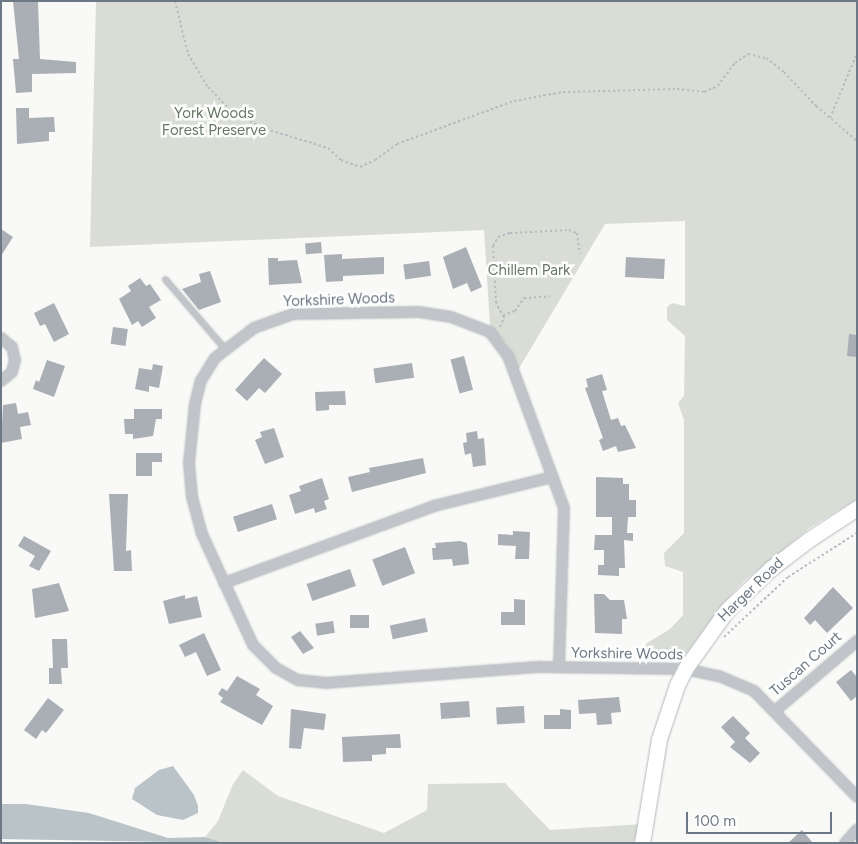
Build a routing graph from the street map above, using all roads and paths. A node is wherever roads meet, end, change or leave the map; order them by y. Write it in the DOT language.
graph roads {
  1 [pos="175,1"];
  2 [pos="857,53"];
  3 [pos="830,119"];
  4 [pos="857,141"];
  5 [pos="580,254"];
  6 [pos="165,279"];
  7 [pos="550,296"];
  8 [pos="503,315"];
  9 [pos="494,336"];
  10 [pos="1,338"];
  11 [pos="225,349"];
  12 [pos="1,381"];
  13 [pos="553,477"];
  14 [pos="857,508"];
  15 [pos="857,533"];
  16 [pos="224,583"];
  17 [pos="857,641"];
  18 [pos="718,642"];
  19 [pos="558,667"];
  20 [pos="685,669"];
  21 [pos="775,711"];
  22 [pos="857,797"];
  23 [pos="857,829"];
  24 [pos="642,843"];
  25 [pos="845,843"];
  1 -- 3 [label="path"];
  2 -- 3 [label="path"];
  3 -- 4 [label="path"];
  5 -- 8 [label="path"];
  6 -- 11 [label="lane"];
  7 -- 8 [label="path"];
  8 -- 9 [label="path"];
  9 -- 11 [label="street, Yorkshire Woods"];
  9 -- 13 [label="street, Yorkshire Woods"];
  10 -- 12 [label="street"];
  11 -- 16 [label="street, Yorkshire Woods"];
  13 -- 16 [label="street"];
  13 -- 19 [label="street, Yorkshire Woods"];
  14 -- 20 [label="street, Harger Road"];
  15 -- 18 [label="path"];
  16 -- 19 [label="street, Yorkshire Woods"];
  17 -- 21 [label="street, Tuscan Court"];
  19 -- 20 [label="street, Yorkshire Woods"];
  20 -- 21 [label="street, Yorkshire Woods"];
  20 -- 24 [label="street, Harger Road"];
  21 -- 22 [label="street, Yorkshire Woods"];
  23 -- 25 [label="street"];
}
